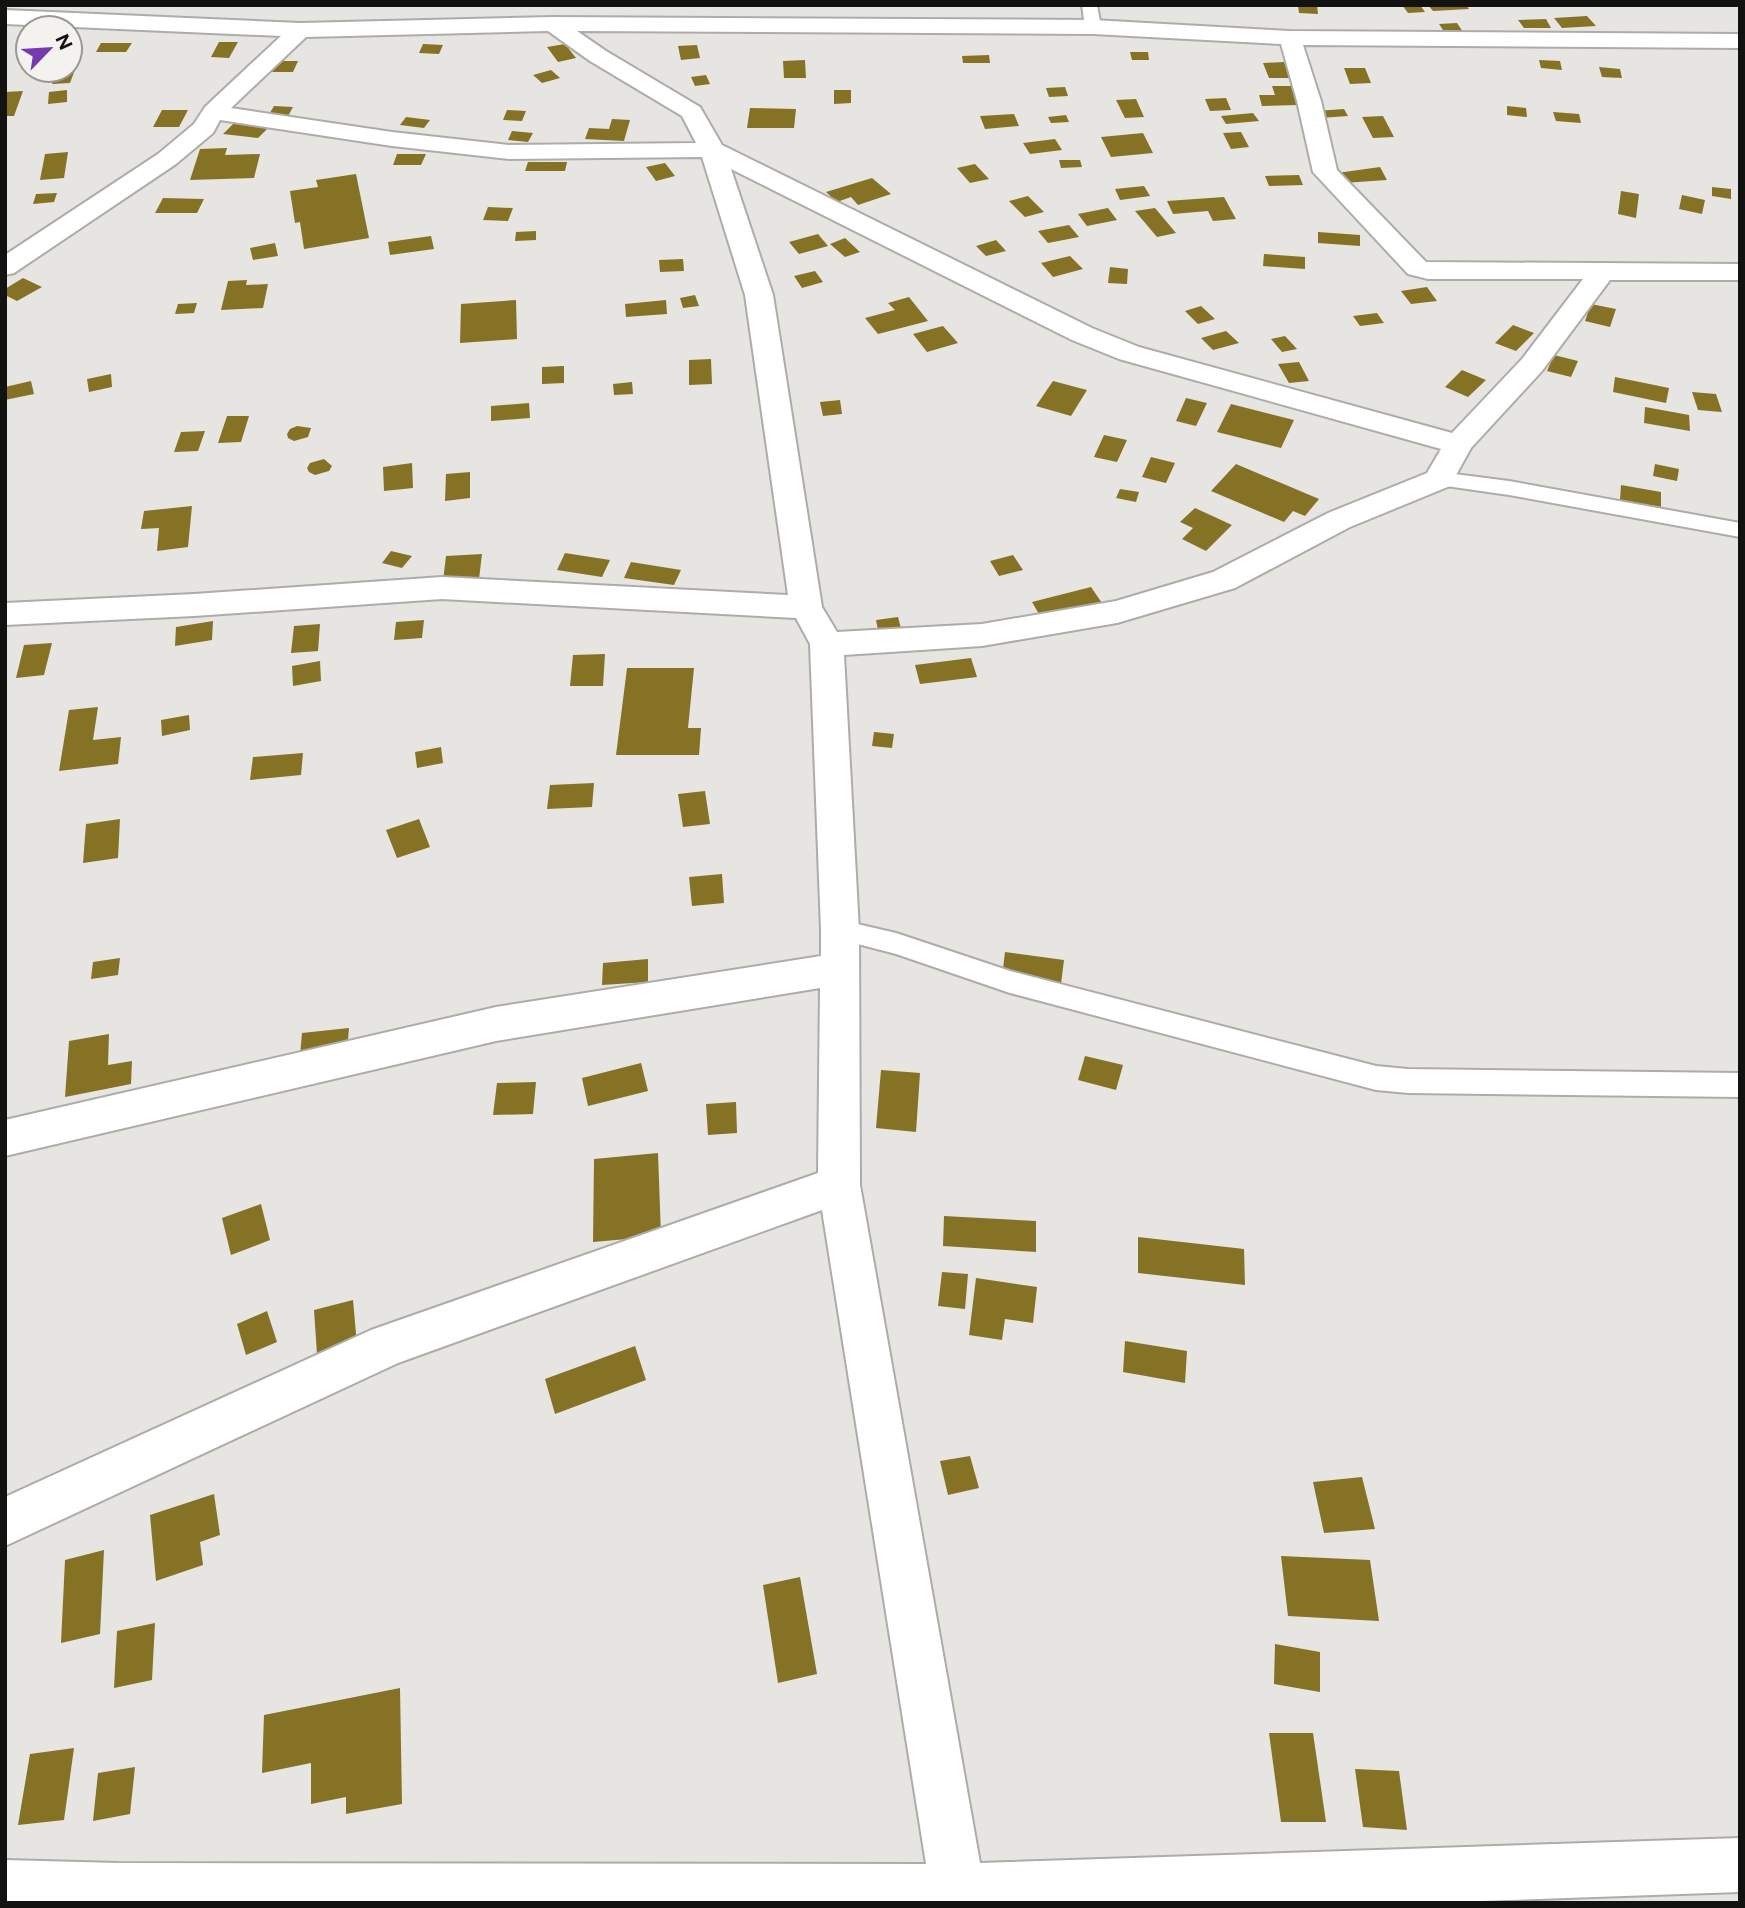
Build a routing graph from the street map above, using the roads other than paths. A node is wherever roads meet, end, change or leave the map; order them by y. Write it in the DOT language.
graph roads {
  1 [pos="468,15"];
  2 [pos="1091,16"];
  3 [pos="5,17"];
  4 [pos="553,24"];
  5 [pos="300,30"];
  6 [pos="1290,38"];
  7 [pos="1740,41"];
  8 [pos="213,112"];
  9 [pos="712,150"];
  10 [pos="5,267"];
  11 [pos="1604,271"];
  12 [pos="1740,271"];
  13 [pos="1458,444"];
  14 [pos="1439,479"];
  15 [pos="1740,530"];
  16 [pos="806,607"];
  17 [pos="5,614"];
  18 [pos="827,644"];
  19 [pos="840,949"];
  20 [pos="1740,1085"];
  21 [pos="5,1138"];
  22 [pos="839,1185"];
  23 [pos="5,1522"];
  24 [pos="1740,1865"];
  25 [pos="5,1887"];
  26 [pos="116,1896"];
  27 [pos="959,1897"];
  1 -- 4 [label="street"];
  1 -- 5 [label="street"];
  2 -- 4 [label="street"];
  2 -- 6 [label="street"];
  3 -- 5 [label="street"];
  4 -- 9 [label="street"];
  5 -- 8 [label="street"];
  6 -- 7 [label="street"];
  6 -- 11 [label="street"];
  8 -- 9 [label="street"];
  8 -- 10 [label="street"];
  9 -- 13 [label="street"];
  9 -- 16 [label="street"];
  11 -- 12 [label="street"];
  11 -- 13 [label="street"];
  13 -- 14 [label="street"];
  14 -- 15 [label="lane"];
  14 -- 18 [label="street"];
  16 -- 17 [label="street"];
  16 -- 18 [label="street"];
  18 -- 19 [label="street"];
  19 -- 20 [label="lane"];
  19 -- 21 [label="street"];
  19 -- 22 [label="street"];
  22 -- 23 [label="street"];
  22 -- 27 [label="street"];
  24 -- 27 [label="street"];
  25 -- 26 [label="street"];
  26 -- 27 [label="street"];
}
